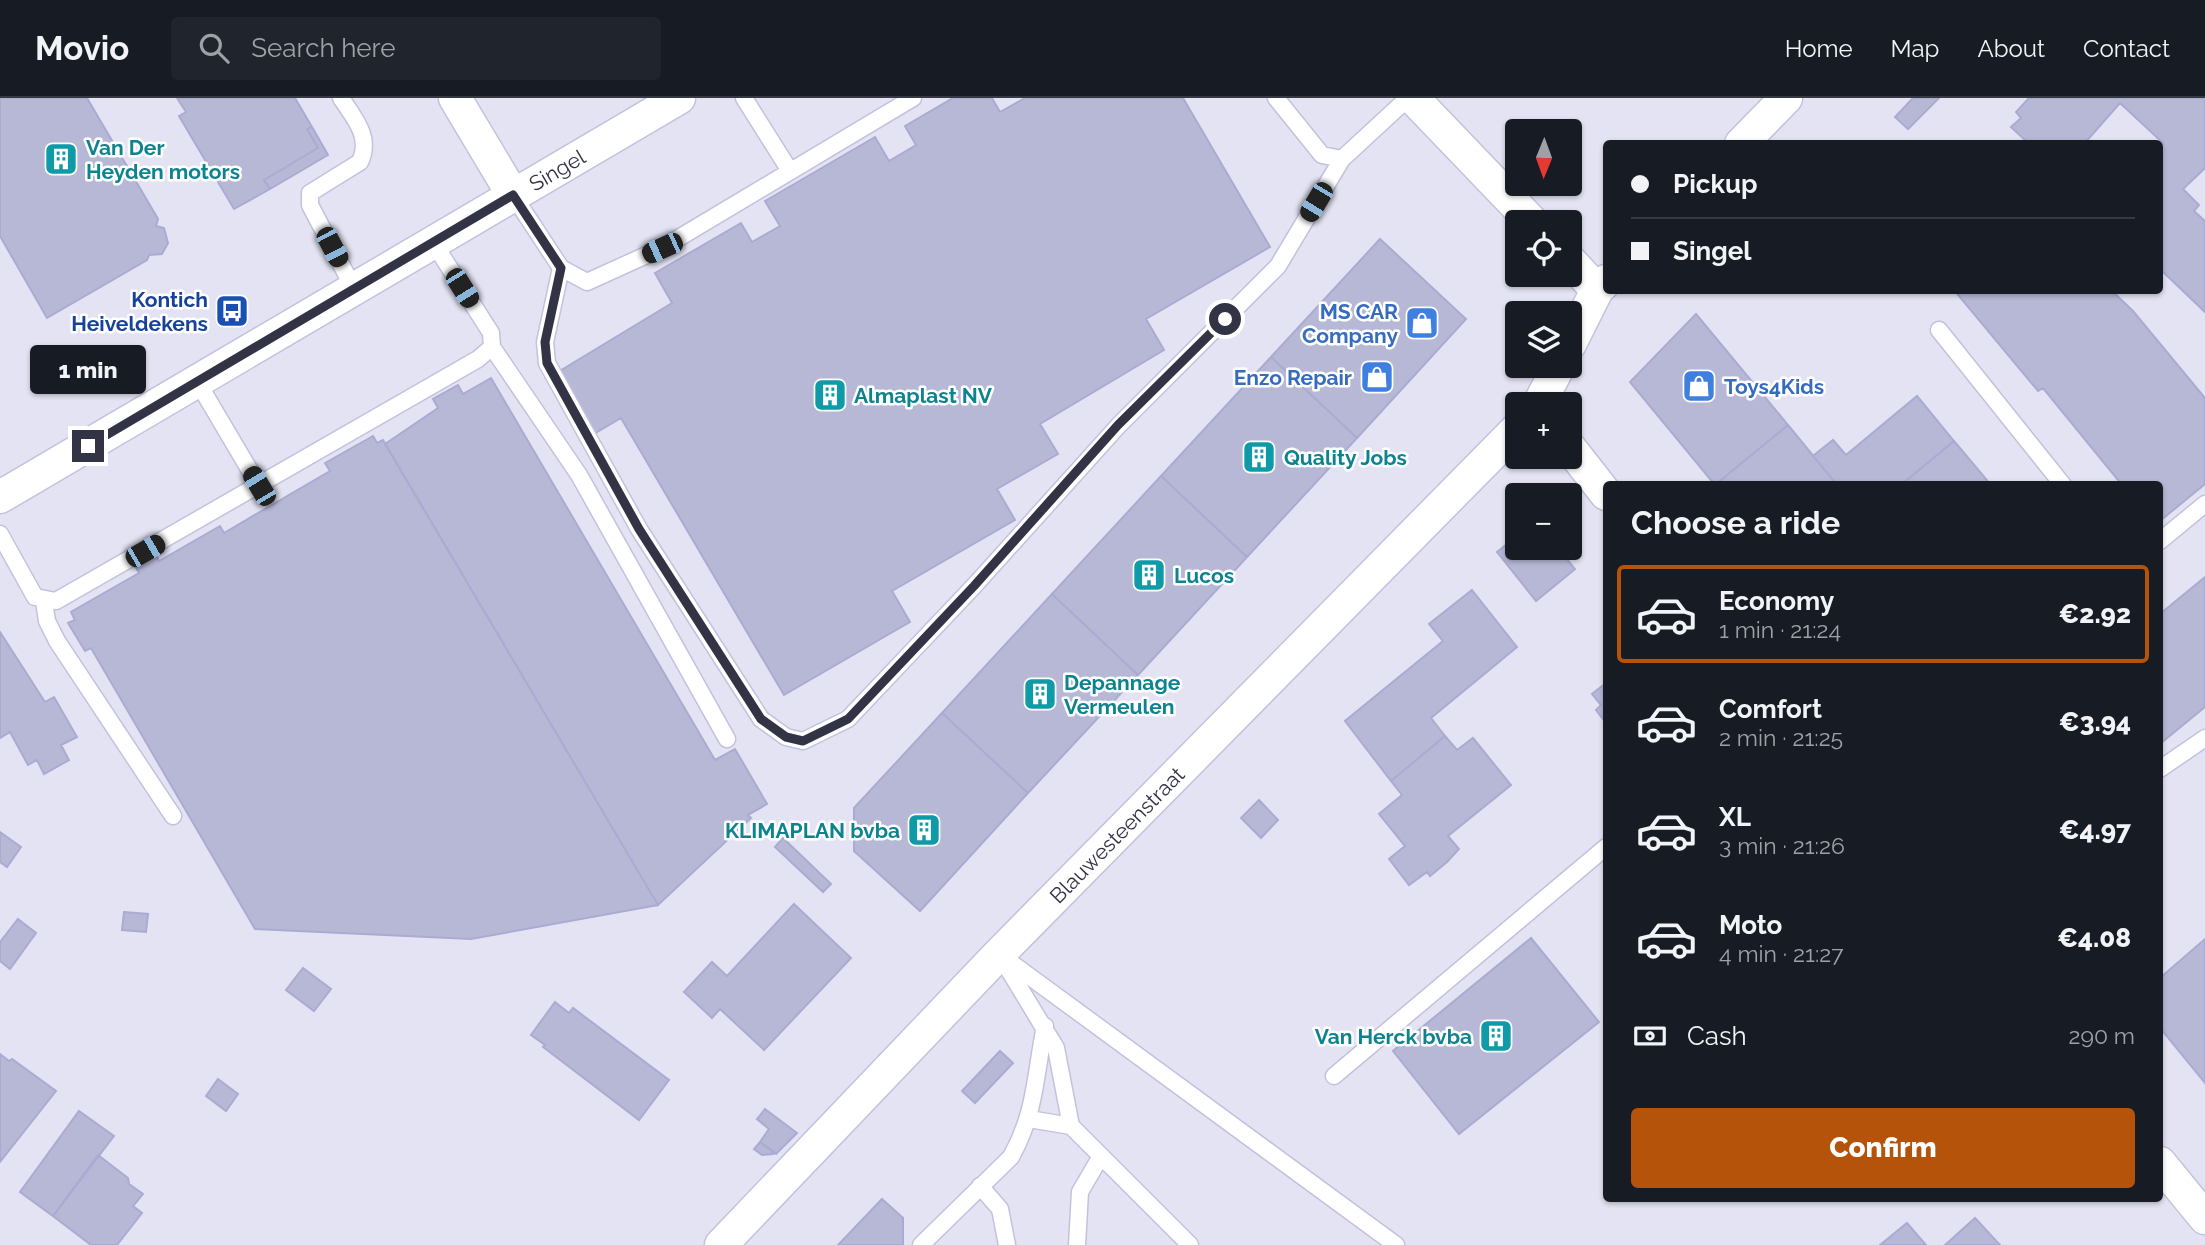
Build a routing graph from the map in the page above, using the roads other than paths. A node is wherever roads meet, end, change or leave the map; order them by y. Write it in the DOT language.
graph roads {
  1 [pos="341,98"];
  2 [pos="454,98"];
  3 [pos="678,98"];
  4 [pos="744,98"];
  5 [pos="913,98"];
  6 [pos="1276,98"];
  7 [pos="1411,98"];
  8 [pos="1786,98"];
  9 [pos="1745,140"];
  10 [pos="1342,159"];
  11 [pos="790,171"];
  12 [pos="513,195"];
  13 [pos="1520,210"];
  14 [pos="433,243"];
  15 [pos="561,268"];
  16 [pos="1582,270"];
  17 [pos="1602,285"];
  18 [pos="354,289"];
  19 [pos="1582,322"];
  20 [pos="1940,330"];
  21 [pos="492,347"];
  22 [pos="197,381"];
  23 [pos="1505,441"];
  24 [pos="1582,464"];
  25 [pos="2060,481"];
  26 [pos="259,486"];
  27 [pos="1603,490"];
  28 [pos="0,497"];
  29 [pos="2205,504"];
  30 [pos="0,534"];
  31 [pos="2163,539"];
  32 [pos="44,601"];
  33 [pos="2205,738"];
  34 [pos="727,739"];
  35 [pos="2163,767"];
  36 [pos="173,816"];
  37 [pos="1603,850"];
  38 [pos="999,954"];
  39 [pos="1045,1026"];
  40 [pos="1334,1076"];
  41 [pos="1030,1119"];
  42 [pos="1070,1126"];
  43 [pos="1101,1156"];
  44 [pos="2163,1167"];
  45 [pos="980,1186"];
  46 [pos="2205,1218"];
  47 [pos="935,1238"];
  48 [pos="721,1245"];
  49 [pos="921,1245"];
  50 [pos="1007,1245"];
  51 [pos="1077,1245"];
  52 [pos="1190,1245"];
  53 [pos="1396,1245"];
  1 -- 18 [label="lane"];
  2 -- 12 [label="street"];
  3 -- 12 [label="street, Singel"];
  4 -- 11 [label="lane"];
  5 -- 11 [label="lane"];
  6 -- 10 [label="lane"];
  7 -- 10 [label="lane"];
  7 -- 13 [label="street"];
  8 -- 9 [label="street"];
  10 -- 15 [label="lane"];
  11 -- 15 [label="lane"];
  12 -- 14 [label="street, Singel"];
  12 -- 15 [label="lane"];
  14 -- 18 [label="street, Singel"];
  14 -- 21 [label="lane"];
  16 -- 17 [label="street"];
  17 -- 19 [label="street"];
  18 -- 22 [label="street, Singel"];
  20 -- 25 [label="lane"];
  21 -- 26 [label="lane"];
  21 -- 34 [label="lane"];
  22 -- 26 [label="lane"];
  22 -- 28 [label="street, Singel"];
  23 -- 38 [label="street, Blauwesteenstraat"];
  24 -- 27 [label="street"];
  26 -- 32 [label="lane"];
  29 -- 31 [label="lane"];
  30 -- 32 [label="lane"];
  32 -- 36 [label="lane"];
  33 -- 35 [label="lane"];
  37 -- 40 [label="lane"];
  38 -- 39 [label="lane"];
  38 -- 48 [label="street, Blauwesteenstraat"];
  38 -- 53 [label="lane"];
  39 -- 41 [label="lane"];
  39 -- 42 [label="lane"];
  41 -- 42 [label="lane"];
  41 -- 45 [label="lane"];
  42 -- 43 [label="lane"];
  43 -- 51 [label="lane"];
  43 -- 52 [label="lane"];
  44 -- 46 [label="street"];
  45 -- 47 [label="lane"];
  45 -- 50 [label="lane"];
  47 -- 49 [label="lane"];
}
